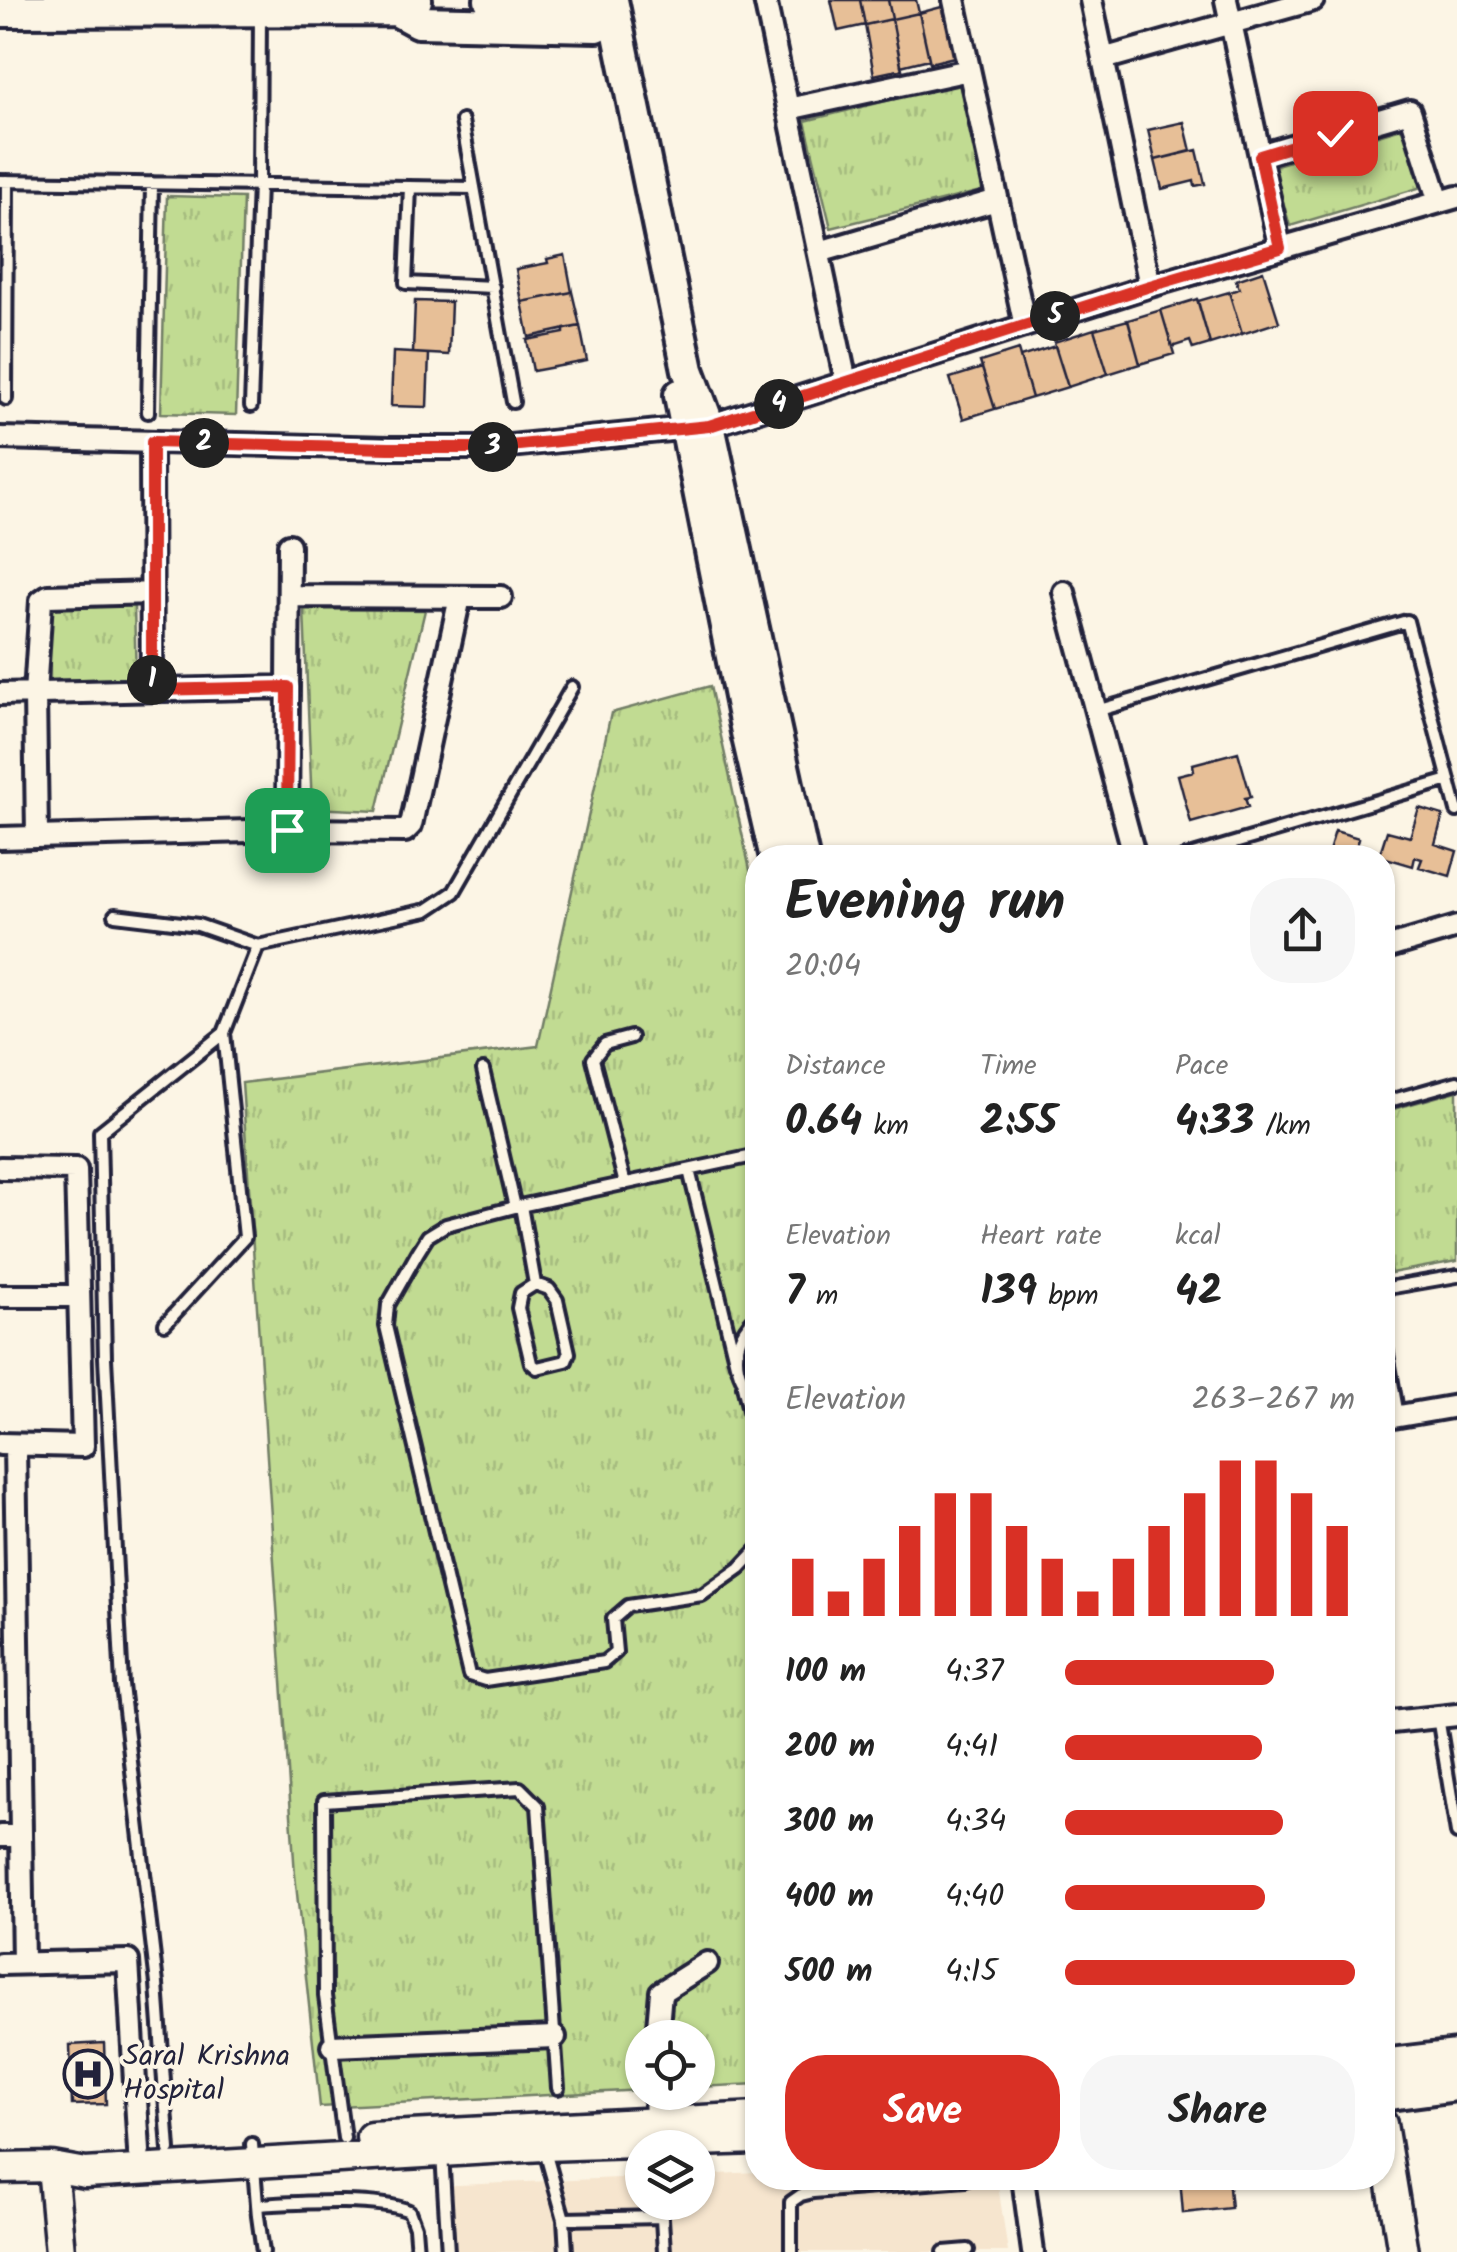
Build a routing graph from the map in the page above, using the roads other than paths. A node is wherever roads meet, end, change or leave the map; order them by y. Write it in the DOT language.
graph roads {
  1 [pos="490,0"];
  2 [pos="766,0"];
  3 [pos="954,0"];
  4 [pos="1091,0"];
  5 [pos="1226,0"];
  6 [pos="1313,0"];
  7 [pos="406,5"];
  8 [pos="42,6"];
  9 [pos="604,9"];
  10 [pos="0,11"];
  11 [pos="260,12"];
  12 [pos="1231,23"];
  13 [pos="1103,59"];
  14 [pos="969,70"];
  15 [pos="788,109"];
  16 [pos="462,121"];
  17 [pos="1260,156"];
  18 [pos="4,181"];
  19 [pos="152,183"];
  20 [pos="259,184"];
  21 [pos="410,186"];
  22 [pos="474,188"];
  23 [pos="1448,199"];
  24 [pos="997,200"];
  25 [pos="1280,248"];
  26 [pos="818,252"];
  27 [pos="3,274"];
  28 [pos="1150,286"];
  29 [pos="492,287"];
  30 [pos="1025,326"];
  31 [pos="846,382"];
  32 [pos="6,399"];
  33 [pos="513,402"];
  34 [pos="251,406"];
  35 [pos="148,412"];
  36 [pos="698,428"];
  37 [pos="0,438"];
  38 [pos="152,442"];
  39 [pos="289,545"];
  40 [pos="152,592"];
  41 [pos="1064,592"];
  42 [pos="288,596"];
  43 [pos="460,596"];
  44 [pos="502,597"];
  45 [pos="288,687"];
  46 [pos="572,687"];
  47 [pos="152,690"];
  48 [pos="0,694"];
  49 [pos="35,694"];
  50 [pos="1096,712"];
  51 [pos="1449,780"];
  52 [pos="1457,811"];
  53 [pos="287,830"];
  54 [pos="37,835"];
  55 [pos="0,838"];
  56 [pos="773,845"];
  57 [pos="800,845"];
  58 [pos="1132,845"];
  59 [pos="1228,845"];
  60 [pos="115,915"];
  61 [pos="1457,927"];
  62 [pos="1395,945"];
  63 [pos="258,946"];
  64 [pos="224,1033"];
  65 [pos="631,1037"];
  66 [pos="483,1070"];
  67 [pos="1457,1082"];
  68 [pos="1395,1099"];
  69 [pos="745,1158"];
  70 [pos="0,1168"];
  71 [pos="689,1170"];
  72 [pos="625,1184"];
  73 [pos="518,1207"];
  74 [pos="1457,1276"];
  75 [pos="536,1284"];
  76 [pos="1395,1287"];
  77 [pos="0,1296"];
  78 [pos="79,1296"];
  79 [pos="165,1324"];
  80 [pos="745,1327"];
  81 [pos="736,1364"];
  82 [pos="742,1380"];
  83 [pos="745,1383"];
  84 [pos="745,1392"];
  85 [pos="1457,1406"];
  86 [pos="1395,1416"];
  87 [pos="7,1444"];
  88 [pos="745,1563"];
  89 [pos="8,1611"];
  90 [pos="1448,1716"];
  91 [pos="1395,1722"];
  92 [pos="10,1740"];
  93 [pos="1457,1833"];
  94 [pos="10,1836"];
  95 [pos="22,1963"];
  96 [pos="707,1963"];
  97 [pos="0,1964"];
  98 [pos="659,2020"];
  99 [pos="555,2037"];
  100 [pos="332,2046"];
  101 [pos="1457,2056"];
  102 [pos="1395,2063"];
  103 [pos="1457,2085"];
  104 [pos="558,2088"];
  105 [pos="1395,2093"];
  106 [pos="745,2118"];
  107 [pos="657,2126"];
  108 [pos="543,2136"];
  109 [pos="745,2136"];
  110 [pos="344,2138"];
  111 [pos="442,2142"];
  112 [pos="169,2150"];
  113 [pos="139,2151"];
  114 [pos="254,2153"];
  115 [pos="52,2167"];
  116 [pos="0,2168"];
  117 [pos="832,2190"];
  118 [pos="1025,2190"];
  119 [pos="1375,2190"];
  120 [pos="1393,2190"];
  121 [pos="257,2206"];
  122 [pos="625,2218"];
  123 [pos="564,2219"];
  124 [pos="662,2220"];
  125 [pos="968,2250"];
  126 [pos="60,2252"];
  127 [pos="264,2252"];
  128 [pos="417,2252"];
  129 [pos="448,2252"];
  130 [pos="566,2252"];
  131 [pos="664,2252"];
  132 [pos="791,2252"];
  133 [pos="944,2252"];
  134 [pos="1033,2252"];
  135 [pos="1384,2252"];
  136 [pos="1403,2252"];
  1 -- 9 [label="main road"];
  2 -- 15 [label="street"];
  3 -- 14 [label="street"];
  4 -- 13 [label="street"];
  5 -- 12 [label="street"];
  6 -- 12 [label="street"];
  7 -- 9 [label="main road"];
  7 -- 11 [label="main road"];
  8 -- 10 [label="main road"];
  8 -- 11 [label="main road"];
  9 -- 36 [label="main road"];
  11 -- 20 [label="lane"];
  12 -- 13 [label="street"];
  12 -- 17 [label="street"];
  13 -- 28 [label="street"];
  14 -- 15 [label="street"];
  14 -- 24 [label="street"];
  15 -- 26 [label="street"];
  16 -- 22 [label="lane"];
  17 -- 23 [label="street"];
  17 -- 25 [label="street"];
  18 -- 19 [label="lane"];
  18 -- 27 [label="lane"];
  19 -- 20 [label="lane"];
  19 -- 35 [label="lane"];
  20 -- 21 [label="lane"];
  20 -- 34 [label="lane"];
  21 -- 22 [label="lane"];
  21 -- 29 [label="lane"];
  22 -- 29 [label="lane"];
  23 -- 25 [label="street"];
  24 -- 26 [label="street"];
  24 -- 30 [label="street"];
  25 -- 28 [label="street"];
  26 -- 31 [label="street"];
  27 -- 32 [label="lane"];
  28 -- 30 [label="street"];
  29 -- 33 [label="lane"];
  30 -- 31 [label="street"];
  31 -- 36 [label="street"];
  36 -- 38 [label="street"];
  36 -- 56 [label="main road"];
  36 -- 57 [label="main road"];
  37 -- 38 [label="street"];
  38 -- 40 [label="street"];
  39 -- 42 [label="street"];
  40 -- 47 [label="street"];
  40 -- 49 [label="street"];
  41 -- 50 [label="street"];
  42 -- 43 [label="street"];
  42 -- 45 [label="street"];
  43 -- 44 [label="street"];
  43 -- 53 [label="street"];
  45 -- 47 [label="street"];
  45 -- 53 [label="street"];
  46 -- 63 [label="lane"];
  47 -- 49 [label="street"];
  48 -- 49 [label="street"];
  49 -- 54 [label="street"];
  50 -- 51 [label="lane"];
  50 -- 58 [label="street"];
  51 -- 52 [label="lane"];
  51 -- 59 [label="lane"];
  53 -- 54 [label="street"];
  54 -- 55 [label="street"];
  60 -- 63 [label="lane"];
  61 -- 62 [label="street"];
  63 -- 64 [label="lane"];
  64 -- 79 [label="lane"];
  64 -- 112 [label="lane"];
  65 -- 72 [label="lane"];
  66 -- 73 [label="lane"];
  67 -- 68 [label="lane"];
  69 -- 71 [label="lane"];
  70 -- 78 [label="street"];
  71 -- 72 [label="lane"];
  71 -- 81 [label="lane"];
  72 -- 73 [label="lane"];
  73 -- 75 [label="lane"];
  73 -- 88 [label="lane"];
  74 -- 76 [label="lane"];
  75 -- 75 [label="lane"];
  77 -- 78 [label="street"];
  78 -- 87 [label="street"];
  80 -- 81 [label="lane"];
  81 -- 82 [label="lane"];
  82 -- 83 [label="lane"];
  82 -- 84 [label="lane"];
  85 -- 86 [label="street"];
  87 -- 89 [label="street"];
  89 -- 92 [label="street"];
  90 -- 91 [label="street"];
  90 -- 93 [label="lane"];
  92 -- 94 [label="street"];
  94 -- 95 [label="street"];
  95 -- 97 [label="street"];
  95 -- 113 [label="street"];
  96 -- 98 [label="street"];
  99 -- 100 [label="street"];
  99 -- 100 [label="lane"];
  99 -- 104 [label="lane"];
  100 -- 110 [label="lane"];
  101 -- 102 [label="main road"];
  103 -- 105 [label="main road"];
  106 -- 107 [label="street"];
  107 -- 108 [label="street"];
  107 -- 109 [label="street"];
  108 -- 111 [label="street"];
  108 -- 123 [label="lane"];
  110 -- 111 [label="street"];
  110 -- 114 [label="street"];
  111 -- 114 [label="street"];
  111 -- 129 [label="lane"];
  112 -- 113 [label="street"];
  112 -- 114 [label="street"];
  113 -- 115 [label="street"];
  114 -- 115 [label="street"];
  114 -- 121 [label="lane"];
  115 -- 116 [label="street"];
  115 -- 126 [label="street"];
  117 -- 132 [label="lane"];
  118 -- 134 [label="street"];
  119 -- 135 [label="street"];
  120 -- 136 [label="street"];
  121 -- 127 [label="lane"];
  121 -- 128 [label="lane"];
  122 -- 123 [label="lane"];
  123 -- 130 [label="lane"];
  124 -- 131 [label="lane"];
  125 -- 133 [label="lane"];
}
